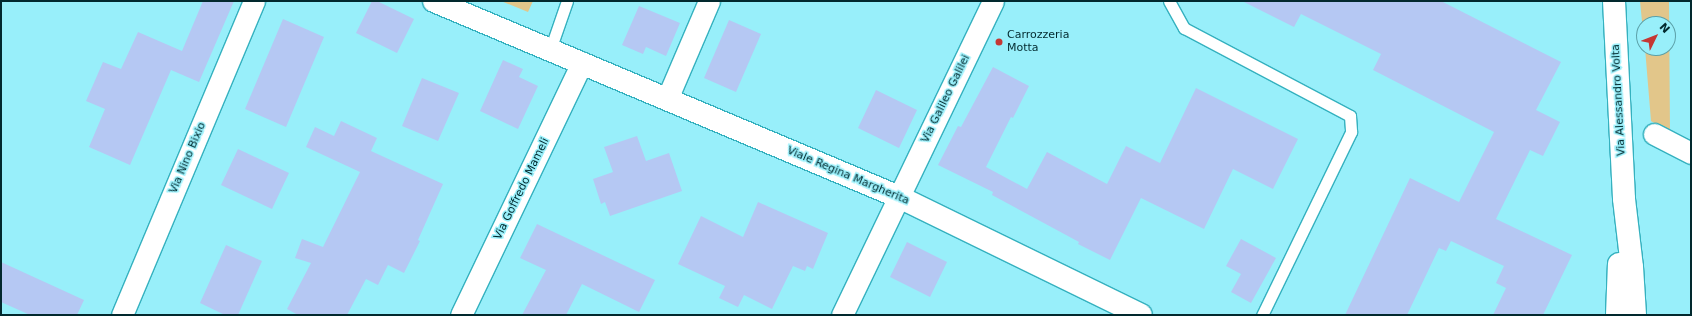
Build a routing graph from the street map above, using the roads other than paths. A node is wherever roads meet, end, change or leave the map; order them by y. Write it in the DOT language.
graph roads {
  1 [pos="254,1"];
  2 [pos="434,1"];
  3 [pos="567,1"];
  4 [pos="709,1"];
  5 [pos="993,1"];
  6 [pos="1169,1"];
  7 [pos="1614,1"];
  8 [pos="550,50"];
  9 [pos="582,63"];
  10 [pos="667,99"];
  11 [pos="1654,134"];
  12 [pos="1691,153"];
  13 [pos="899,197"];
  14 [pos="1624,199"];
  15 [pos="122,315"];
  16 [pos="461,315"];
  17 [pos="842,315"];
  18 [pos="1141,315"];
  19 [pos="1262,315"];
  20 [pos="1617,315"];
  21 [pos="1635,315"];
  1 -- 15 [label="street, Via Nino Bixio"];
  2 -- 8 [label="street, Viale Regina Margherita"];
  3 -- 8 [label="lane"];
  4 -- 10 [label="street"];
  5 -- 13 [label="street, Via Galileo Galilei"];
  6 -- 19 [label="lane"];
  7 -- 14 [label="street, Via Alessandro Volta"];
  8 -- 9 [label="street, Viale Regina Margherita"];
  9 -- 10 [label="street, Viale Regina Margherita"];
  9 -- 16 [label="street, Via Goffredo Mameli"];
  10 -- 13 [label="street, Viale Regina Margherita"];
  11 -- 12 [label="street"];
  13 -- 17 [label="street, Via Galileo Galilei"];
  13 -- 18 [label="street, Viale Regina Margherita"];
  14 -- 20 [label="street, Via Alessandro Volta"];
  14 -- 21 [label="street, Via Alessandro Volta"];
}
